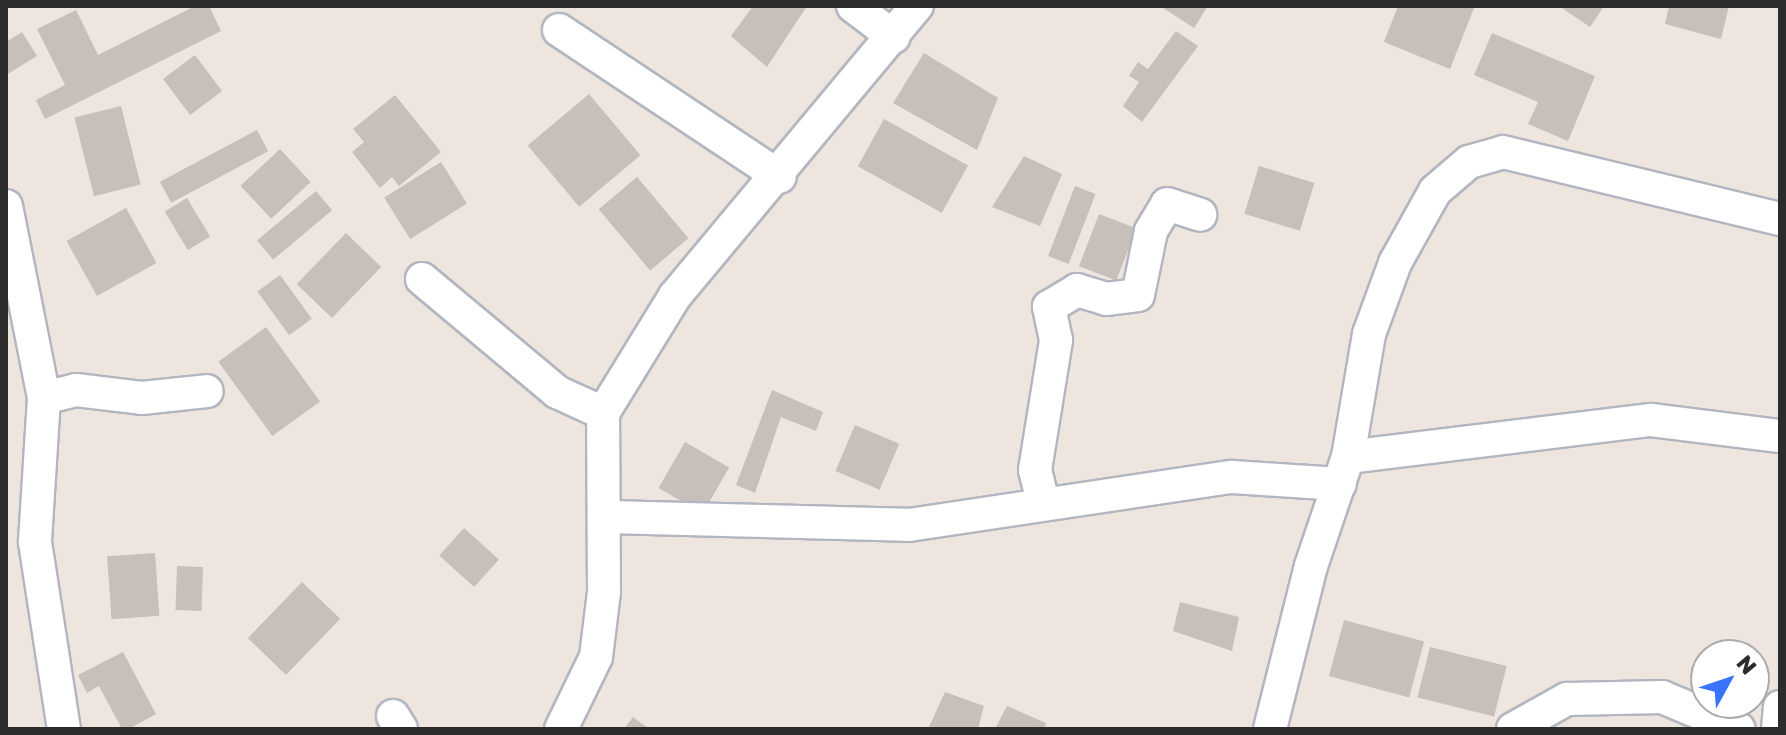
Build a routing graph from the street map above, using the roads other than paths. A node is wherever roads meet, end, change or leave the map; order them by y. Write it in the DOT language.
graph roads {
  1 [pos="853,6"];
  2 [pos="917,6"];
  3 [pos="559,30"];
  4 [pos="894,37"];
  5 [pos="780,177"];
  6 [pos="6,206"];
  7 [pos="1200,215"];
  8 [pos="1780,219"];
  9 [pos="422,279"];
  10 [pos="14,284"];
  11 [pos="207,391"];
  12 [pos="44,398"];
  13 [pos="603,413"];
  14 [pos="1780,436"];
  15 [pos="1344,471"];
  16 [pos="1043,502"];
  17 [pos="606,517"];
  18 [pos="1780,707"];
  19 [pos="64,729"];
  20 [pos="561,729"];
  21 [pos="1270,729"];
  22 [pos="1513,729"];
  23 [pos="1739,729"];
  24 [pos="1778,729"];
  1 -- 4 [label="street"];
  2 -- 4 [label="street"];
  3 -- 5 [label="street"];
  4 -- 5 [label="street"];
  5 -- 13 [label="street"];
  6 -- 10 [label="street"];
  7 -- 16 [label="street"];
  8 -- 15 [label="street"];
  9 -- 13 [label="street"];
  10 -- 12 [label="street"];
  11 -- 12 [label="street"];
  12 -- 19 [label="street"];
  13 -- 17 [label="street"];
  14 -- 15 [label="street"];
  15 -- 16 [label="street"];
  15 -- 21 [label="street"];
  16 -- 17 [label="street"];
  17 -- 20 [label="street"];
  18 -- 24 [label="street"];
  22 -- 23 [label="street"];
}
